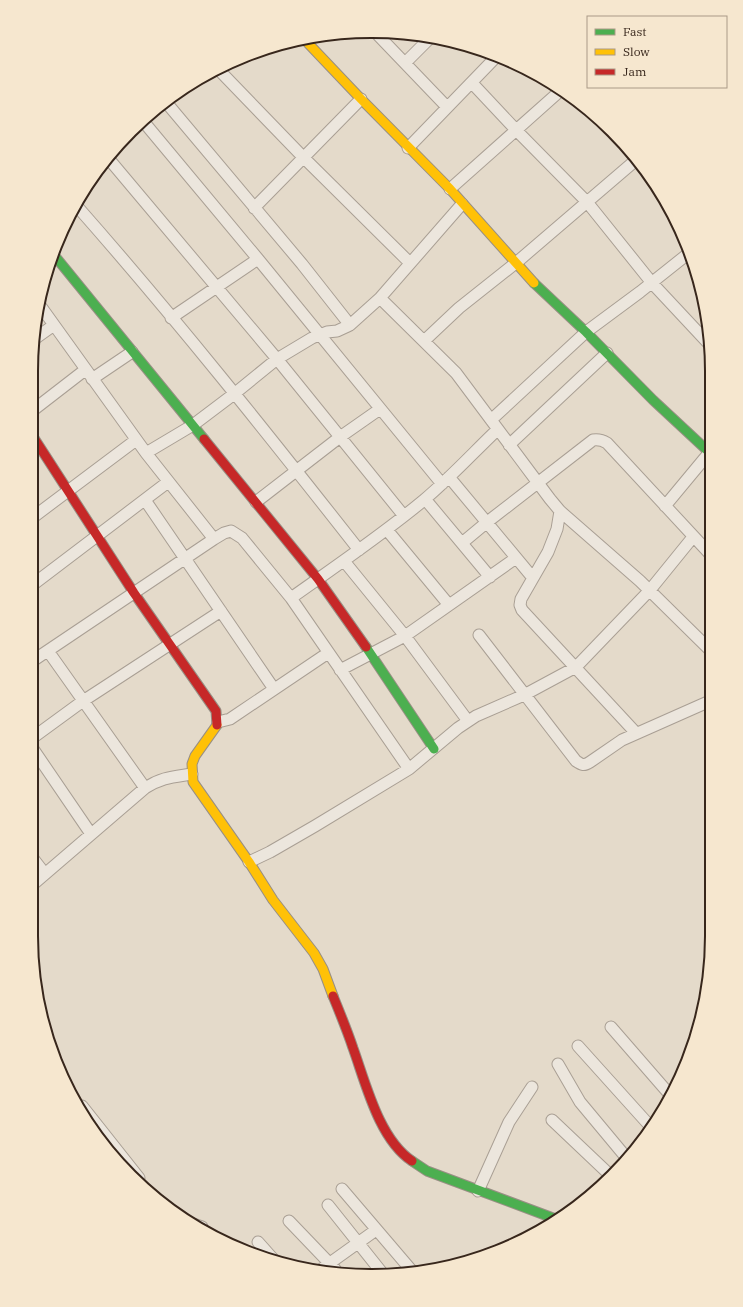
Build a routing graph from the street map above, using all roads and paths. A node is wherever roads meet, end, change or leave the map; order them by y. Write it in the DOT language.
graph roads {
  1 [pos="381,38"];
  2 [pos="426,43"];
  3 [pos="308,44"];
  4 [pos="492,61"];
  5 [pos="405,62"];
  6 [pos="222,73"];
  7 [pos="472,82"];
  8 [pos="557,94"];
  9 [pos="361,99"];
  10 [pos="169,106"];
  11 [pos="447,108"];
  12 [pos="147,126"];
  13 [pos="517,131"];
  14 [pos="408,148"];
  15 [pos="303,157"];
  16 [pos="112,163"];
  17 [pos="632,163"];
  18 [pos="450,190"];
  19 [pos="587,202"];
  20 [pos="462,204"];
  21 [pos="254,208"];
  22 [pos="81,209"];
  23 [pos="685,257"];
  24 [pos="258,259"];
  25 [pos="57,260"];
  26 [pos="410,262"];
  27 [pos="517,262"];
  28 [pos="652,283"];
  29 [pos="216,287"];
  30 [pos="380,298"];
  31 [pos="43,310"];
  32 [pos="171,318"];
  33 [pos="54,325"];
  34 [pos="350,325"];
  35 [pos="586,332"];
  36 [pos="320,334"];
  37 [pos="40,335"];
  38 [pos="703,337"];
  39 [pos="424,341"];
  40 [pos="132,352"];
  41 [pos="607,354"];
  42 [pos="277,359"];
  43 [pos="89,375"];
  44 [pos="234,394"];
  45 [pos="38,407"];
  46 [pos="380,409"];
  47 [pos="193,425"];
  48 [pos="494,425"];
  49 [pos="340,437"];
  50 [pos="136,440"];
  51 [pos="38,444"];
  52 [pos="509,445"];
  53 [pos="705,449"];
  54 [pos="146,453"];
  55 [pos="705,458"];
  56 [pos="297,471"];
  57 [pos="446,481"];
  58 [pos="168,482"];
  59 [pos="538,482"];
  60 [pos="68,490"];
  61 [pos="425,499"];
  62 [pos="145,500"];
  63 [pos="256,502"];
  64 [pos="665,506"];
  65 [pos="560,511"];
  66 [pos="38,513"];
  67 [pos="404,516"];
  68 [pos="486,523"];
  69 [pos="387,530"];
  70 [pos="97,536"];
  71 [pos="693,537"];
  72 [pos="214,538"];
  73 [pos="462,543"];
  74 [pos="705,549"];
  75 [pos="359,550"];
  76 [pos="185,558"];
  77 [pos="516,558"];
  78 [pos="344,560"];
  79 [pos="490,577"];
  80 [pos="533,578"];
  81 [pos="318,579"];
  82 [pos="38,581"];
  83 [pos="650,590"];
  84 [pos="134,593"];
  85 [pos="291,598"];
  86 [pos="449,605"];
  87 [pos="221,611"];
  88 [pos="479,635"];
  89 [pos="405,636"];
  90 [pos="169,644"];
  91 [pos="705,645"];
  92 [pos="48,651"];
  93 [pos="328,653"];
  94 [pos="371,654"];
  95 [pos="38,657"];
  96 [pos="576,667"];
  97 [pos="340,670"];
  98 [pos="274,689"];
  99 [pos="524,695"];
  100 [pos="83,701"];
  101 [pos="705,703"];
  102 [pos="468,721"];
  103 [pos="218,722"];
  104 [pos="636,733"];
  105 [pos="38,734"];
  106 [pos="434,748"];
  107 [pos="38,756"];
  108 [pos="409,769"];
  109 [pos="192,774"];
  110 [pos="145,788"];
  111 [pos="91,834"];
  112 [pos="248,862"];
  113 [pos="38,865"];
  114 [pos="45,874"];
  115 [pos="38,880"];
  116 [pos="611,1027"];
  117 [pos="578,1046"];
  118 [pos="558,1064"];
  119 [pos="532,1087"];
  120 [pos="666,1091"];
  121 [pos="552,1120"];
  122 [pos="95,1123"];
  123 [pos="647,1123"];
  124 [pos="119,1152"];
  125 [pos="623,1154"];
  126 [pos="606,1172"];
  127 [pos="342,1190"];
  128 [pos="478,1191"];
  129 [pos="328,1206"];
  130 [pos="550,1217"];
  131 [pos="289,1221"];
  132 [pos="376,1230"];
  133 [pos="258,1242"];
  134 [pos="357,1243"];
  135 [pos="267,1252"];
  136 [pos="328,1266"];
  137 [pos="330,1266"];
  138 [pos="408,1267"];
  139 [pos="379,1269"];
  1 -- 5 [label="street"];
  2 -- 5 [label="street"];
  3 -- 9 [label="street"];
  4 -- 7 [label="street"];
  5 -- 11 [label="street"];
  6 -- 15 [label="street"];
  7 -- 11 [label="street"];
  7 -- 13 [label="street"];
  8 -- 13 [label="street"];
  9 -- 14 [label="street"];
  9 -- 15 [label="street"];
  10 -- 21 [label="street"];
  11 -- 14 [label="street"];
  12 -- 24 [label="street"];
  13 -- 18 [label="street"];
  13 -- 19 [label="street"];
  14 -- 18 [label="street"];
  15 -- 21 [label="street"];
  15 -- 26 [label="street"];
  16 -- 29 [label="street"];
  17 -- 19 [label="street"];
  18 -- 20 [label="street"];
  19 -- 27 [label="street"];
  19 -- 28 [label="street"];
  20 -- 26 [label="street"];
  20 -- 27 [label="street"];
  21 -- 34 [label="street"];
  22 -- 32 [label="street"];
  23 -- 28 [label="street"];
  24 -- 29 [label="street"];
  24 -- 36 [label="street"];
  25 -- 40 [label="street"];
  26 -- 30 [label="street"];
  27 -- 35 [label="street"];
  27 -- 39 [label="street"];
  28 -- 35 [label="street"];
  28 -- 38 [label="street"];
  29 -- 32 [label="street"];
  29 -- 42 [label="street"];
  30 -- 34 [label="street"];
  30 -- 39 [label="street"];
  31 -- 33 [label="street"];
  32 -- 44 [label="street"];
  33 -- 37 [label="street"];
  33 -- 43 [label="street"];
  34 -- 36 [label="street"];
  35 -- 41 [label="street"];
  35 -- 48 [label="street"];
  36 -- 42 [label="street"];
  36 -- 46 [label="street"];
  39 -- 48 [label="street"];
  40 -- 43 [label="street"];
  40 -- 47 [label="street"];
  41 -- 52 [label="street"];
  41 -- 53 [label="street"];
  42 -- 44 [label="street"];
  42 -- 49 [label="street"];
  43 -- 45 [label="street"];
  43 -- 50 [label="street"];
  44 -- 47 [label="street"];
  44 -- 56 [label="street"];
  46 -- 49 [label="street"];
  46 -- 57 [label="street"];
  47 -- 54 [label="street"];
  47 -- 63 [label="street"];
  48 -- 52 [label="street"];
  48 -- 57 [label="street"];
  49 -- 56 [label="street"];
  49 -- 67 [label="street"];
  50 -- 54 [label="street"];
  50 -- 60 [label="street"];
  51 -- 60 [label="street"];
  52 -- 59 [label="street"];
  54 -- 58 [label="street"];
  55 -- 64 [label="street"];
  56 -- 63 [label="street"];
  56 -- 75 [label="street"];
  57 -- 61 [label="street"];
  57 -- 68 [label="street"];
  58 -- 62 [label="street"];
  58 -- 72 [label="street"];
  59 -- 64 [label="street"];
  59 -- 65 [label="street"];
  59 -- 68 [label="street"];
  60 -- 66 [label="street"];
  60 -- 70 [label="street"];
  61 -- 67 [label="street"];
  61 -- 73 [label="street"];
  62 -- 70 [label="street"];
  62 -- 76 [label="street"];
  63 -- 81 [label="street"];
  64 -- 71 [label="street"];
  65 -- 80 [label="street"];
  65 -- 83 [label="street"];
  67 -- 69 [label="street"];
  68 -- 73 [label="street"];
  68 -- 77 [label="street"];
  69 -- 75 [label="street"];
  69 -- 86 [label="street"];
  70 -- 82 [label="street"];
  70 -- 84 [label="street"];
  71 -- 74 [label="street"];
  71 -- 83 [label="street"];
  72 -- 76 [label="street"];
  72 -- 85 [label="street"];
  73 -- 79 [label="street"];
  75 -- 78 [label="street"];
  76 -- 84 [label="street"];
  76 -- 87 [label="street"];
  77 -- 79 [label="street"];
  77 -- 80 [label="street"];
  78 -- 81 [label="street"];
  78 -- 89 [label="street"];
  79 -- 86 [label="street"];
  80 -- 96 [label="street"];
  81 -- 85 [label="street"];
  81 -- 94 [label="street"];
  83 -- 91 [label="street"];
  83 -- 96 [label="street"];
  84 -- 90 [label="street"];
  84 -- 92 [label="street"];
  85 -- 93 [label="street"];
  86 -- 89 [label="street"];
  87 -- 90 [label="street"];
  87 -- 98 [label="street"];
  88 -- 99 [label="street"];
  89 -- 94 [label="street"];
  89 -- 102 [label="street"];
  90 -- 100 [label="street"];
  90 -- 103 [label="street"];
  92 -- 95 [label="street"];
  92 -- 100 [label="street"];
  93 -- 97 [label="street"];
  93 -- 98 [label="street"];
  94 -- 97 [label="street"];
  94 -- 106 [label="street"];
  96 -- 99 [label="street"];
  96 -- 104 [label="street"];
  97 -- 108 [label="street"];
  98 -- 103 [label="street"];
  99 -- 102 [label="street"];
  99 -- 104 [label="street"];
  100 -- 105 [label="street"];
  100 -- 110 [label="street"];
  101 -- 104 [label="street"];
  102 -- 106 [label="street"];
  103 -- 109 [label="street"];
  106 -- 108 [label="street"];
  107 -- 111 [label="street"];
  108 -- 112 [label="street"];
  109 -- 110 [label="street"];
  109 -- 112 [label="street"];
  110 -- 111 [label="street"];
  111 -- 114 [label="street"];
  112 -- 128 [label="street"];
  113 -- 114 [label="street"];
  114 -- 115 [label="street"];
  116 -- 120 [label="street"];
  117 -- 123 [label="street"];
  118 -- 125 [label="street"];
  119 -- 128 [label="street"];
  121 -- 126 [label="street"];
  122 -- 124 [label="street"];
  127 -- 132 [label="street"];
  128 -- 130 [label="street"];
  129 -- 134 [label="street"];
  131 -- 136 [label="street"];
  132 -- 134 [label="street"];
  132 -- 138 [label="street"];
  133 -- 135 [label="street"];
  134 -- 137 [label="street"];
  134 -- 139 [label="street"];
}
